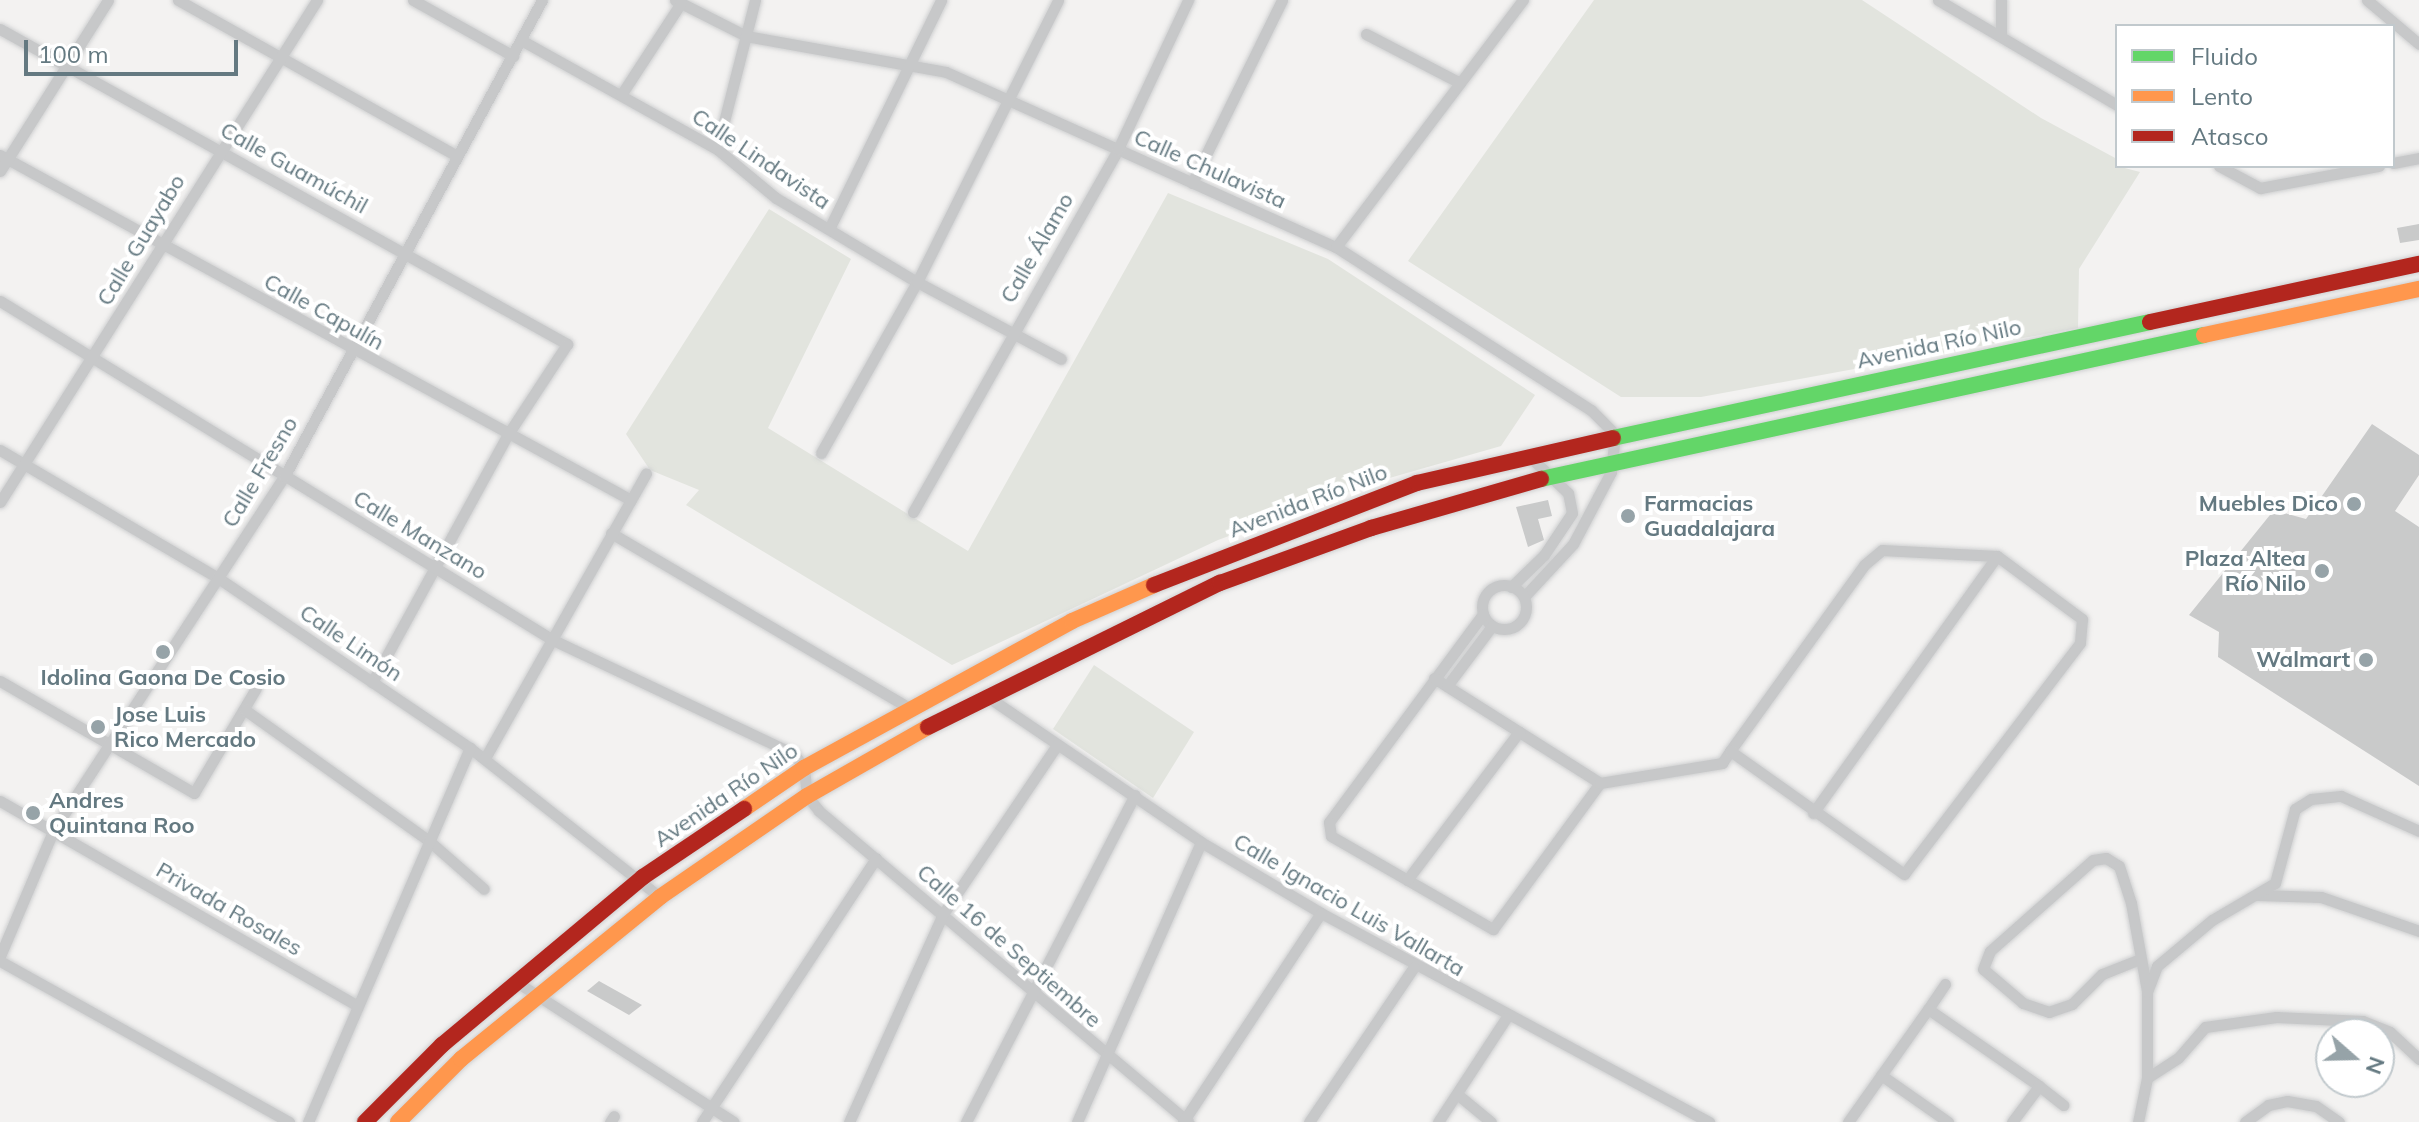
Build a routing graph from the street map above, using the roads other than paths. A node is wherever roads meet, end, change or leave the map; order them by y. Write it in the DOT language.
graph roads {
  1 [pos="108,0"];
  2 [pos="178,0"];
  3 [pos="317,0"];
  4 [pos="413,0"];
  5 [pos="542,0"];
  6 [pos="755,0"];
  7 [pos="941,0"];
  8 [pos="1058,0"];
  9 [pos="1188,0"];
  10 [pos="1282,0"];
  11 [pos="1523,0"];
  12 [pos="1938,0"];
  13 [pos="2001,0"];
  14 [pos="2367,0"];
  15 [pos="678,2"];
  16 [pos="0,29"];
  17 [pos="1366,34"];
  18 [pos="746,36"];
  19 [pos="2001,36"];
  20 [pos="521,40"];
  21 [pos="2419,44"];
  22 [pos="513,56"];
  23 [pos="280,57"];
  24 [pos="67,66"];
  25 [pos="910,66"];
  26 [pos="1460,83"];
  27 [pos="621,95"];
  28 [pos="1008,100"];
  29 [pos="2115,104"];
  30 [pos="717,149"];
  31 [pos="1118,149"];
  32 [pos="219,150"];
  33 [pos="457,156"];
  34 [pos="4,157"];
  35 [pos="2419,158"];
  36 [pos="2395,163"];
  37 [pos="2223,168"];
  38 [pos="2368,168"];
  39 [pos="0,171"];
  40 [pos="1192,183"];
  41 [pos="829,229"];
  42 [pos="161,244"];
  43 [pos="1336,247"];
  44 [pos="407,253"];
  45 [pos="2419,264"];
  46 [pos="2376,274"];
  47 [pos="917,282"];
  48 [pos="2419,289"];
  49 [pos="2377,299"];
  50 [pos="0,301"];
  51 [pos="1011,332"];
  52 [pos="352,350"];
  53 [pos="93,359"];
  54 [pos="1061,359"];
  55 [pos="508,434"];
  56 [pos="1615,434"];
  57 [pos="0,450"];
  58 [pos="821,453"];
  59 [pos="1529,456"];
  60 [pos="1614,461"];
  61 [pos="24,464"];
  62 [pos="646,473"];
  63 [pos="284,477"];
  64 [pos="1550,477"];
  65 [pos="1603,493"];
  66 [pos="1571,499"];
  67 [pos="631,500"];
  68 [pos="0,502"];
  69 [pos="913,512"];
  70 [pos="611,533"];
  71 [pos="1997,556"];
  72 [pos="1212,561"];
  73 [pos="437,569"];
  74 [pos="218,578"];
  75 [pos="1220,583"];
  76 [pos="1511,587"];
  77 [pos="1524,597"];
  78 [pos="1483,614"];
  79 [pos="1492,626"];
  80 [pos="553,640"];
  81 [pos="1434,678"];
  82 [pos="0,681"];
  83 [pos="372,682"];
  84 [pos="1447,686"];
  85 [pos="256,688"];
  86 [pos="985,695"];
  87 [pos="908,707"];
  88 [pos="245,710"];
  89 [pos="1519,732"];
  90 [pos="105,745"];
  91 [pos="1057,745"];
  92 [pos="470,748"];
  93 [pos="1730,751"];
  94 [pos="485,758"];
  95 [pos="804,768"];
  96 [pos="1600,783"];
  97 [pos="1135,795"];
  98 [pos="807,796"];
  99 [pos="0,801"];
  100 [pos="1813,813"];
  101 [pos="53,831"];
  102 [pos="2419,831"];
  103 [pos="428,840"];
  104 [pos="1201,842"];
  105 [pos="876,858"];
  106 [pos="643,877"];
  107 [pos="1407,880"];
  108 [pos="484,889"];
  109 [pos="2257,895"];
  110 [pos="660,897"];
  111 [pos="1321,913"];
  112 [pos="943,914"];
  113 [pos="2419,931"];
  114 [pos="0,958"];
  115 [pos="2140,959"];
  116 [pos="1414,967"];
  117 [pos="515,981"];
  118 [pos="1945,984"];
  119 [pos="1029,992"];
  120 [pos="2147,992"];
  121 [pos="537,995"];
  122 [pos="354,1004"];
  123 [pos="1928,1009"];
  124 [pos="1506,1018"];
  125 [pos="1106,1056"];
  126 [pos="2419,1059"];
  127 [pos="1881,1075"];
  128 [pos="2147,1078"];
  129 [pos="2039,1086"];
  130 [pos="1457,1094"];
  131 [pos="2063,1105"];
  132 [pos="711,1107"];
  133 [pos="1185,1121"];
  134 [pos="1700,1121"];
  135 [pos="289,1122"];
  136 [pos="308,1122"];
  137 [pos="366,1122"];
  138 [pos="398,1122"];
  139 [pos="702,1122"];
  140 [pos="734,1122"];
  141 [pos="849,1122"];
  142 [pos="966,1122"];
  143 [pos="1077,1122"];
  144 [pos="1309,1122"];
  145 [pos="1438,1122"];
  146 [pos="1491,1122"];
  147 [pos="1848,1122"];
  148 [pos="1948,1122"];
  149 [pos="2012,1122"];
  150 [pos="2138,1122"];
  151 [pos="2245,1122"];
  152 [pos="2339,1122"];
  1 -- 24 [label="street"];
  2 -- 23 [label="street"];
  3 -- 23 [label="street, Calle Guayabo"];
  4 -- 22 [label="street"];
  5 -- 20 [label="street, Calle Fresno"];
  6 -- 18 [label="street"];
  7 -- 25 [label="street"];
  8 -- 28 [label="street"];
  9 -- 31 [label="street, Calle Álamo"];
  10 -- 40 [label="street"];
  11 -- 26 [label="street"];
  12 -- 19 [label="street"];
  13 -- 19 [label="street"];
  14 -- 21 [label="street"];
  15 -- 18 [label="street, Calle Chulavista"];
  15 -- 27 [label="street"];
  16 -- 24 [label="street, Calle Guamúchil"];
  17 -- 26 [label="street"];
  18 -- 25 [label="street, Calle Chulavista"];
  18 -- 30 [label="street"];
  19 -- 29 [label="street"];
  20 -- 22 [label="street, Calle Fresno"];
  20 -- 27 [label="street, Calle Lindavista"];
  22 -- 33 [label="street, Calle Fresno"];
  23 -- 32 [label="street, Calle Guayabo"];
  23 -- 33 [label="street"];
  24 -- 32 [label="street, Calle Guamúchil"];
  24 -- 34 [label="street"];
  25 -- 28 [label="street, Calle Chulavista"];
  25 -- 41 [label="street"];
  26 -- 43 [label="street"];
  27 -- 30 [label="street, Calle Lindavista"];
  28 -- 31 [label="street, Calle Chulavista"];
  28 -- 47 [label="street"];
  30 -- 41 [label="street, Calle Lindavista"];
  31 -- 40 [label="street, Calle Chulavista"];
  31 -- 51 [label="street, Calle Álamo"];
  32 -- 42 [label="street, Calle Guayabo"];
  32 -- 44 [label="street, Calle Guamúchil"];
  33 -- 44 [label="street, Calle Fresno"];
  34 -- 39 [label="street"];
  34 -- 42 [label="street, Calle Capulín"];
  35 -- 36 [label="street"];
  37 -- 38 [label="street"];
  40 -- 43 [label="street, Calle Chulavista"];
  41 -- 47 [label="street, Calle Lindavista"];
  42 -- 52 [label="street, Calle Capulín"];
  42 -- 53 [label="street, Calle Guayabo"];
  43 -- 56 [label="street, Calle Chulavista"];
  44 -- 52 [label="street, Calle Fresno"];
  44 -- 55 [label="street, Calle Guamúchil"];
  45 -- 46 [label="main road, Avenida Río Nilo"];
  46 -- 49 [label="main road"];
  46 -- 56 [label="main road, Avenida Río Nilo"];
  47 -- 51 [label="street, Calle Lindavista"];
  47 -- 58 [label="street"];
  48 -- 49 [label="main road, Avenida Río Nilo"];
  49 -- 60 [label="main road, Avenida Río Nilo"];
  50 -- 53 [label="street, Calle Manzano"];
  51 -- 54 [label="street, Calle Lindavista"];
  51 -- 69 [label="street, Calle Álamo"];
  52 -- 55 [label="street, Calle Capulín"];
  52 -- 63 [label="street, Calle Fresno"];
  53 -- 61 [label="street, Calle Guayabo"];
  53 -- 63 [label="street, Calle Manzano"];
  55 -- 67 [label="street, Calle Capulín"];
  55 -- 73 [label="street"];
  56 -- 59 [label="main road, Avenida Río Nilo"];
  56 -- 60 [label="street"];
  57 -- 61 [label="street, Calle Limón"];
  59 -- 64 [label="street"];
  59 -- 72 [label="main road, Avenida Río Nilo"];
  60 -- 64 [label="main road, Avenida Río Nilo"];
  60 -- 65 [label="street"];
  61 -- 68 [label="street, Calle Guayabo"];
  61 -- 74 [label="street, Calle Limón"];
  62 -- 67 [label="street"];
  63 -- 73 [label="street, Calle Manzano"];
  63 -- 74 [label="street, Calle Fresno"];
  64 -- 66 [label="street"];
  64 -- 75 [label="main road, Avenida Río Nilo"];
  65 -- 66 [label="street"];
  65 -- 77 [label="street"];
  66 -- 76 [label="street"];
  67 -- 70 [label="street"];
  70 -- 80 [label="street"];
  70 -- 87 [label="street"];
  71 -- 93 [label="street"];
  71 -- 100 [label="street"];
  71 -- 100 [label="street"];
  72 -- 75 [label="main road"];
  72 -- 87 [label="main road, Avenida Río Nilo"];
  73 -- 80 [label="street, Calle Manzano"];
  73 -- 83 [label="street"];
  74 -- 83 [label="street, Calle Limón"];
  74 -- 90 [label="street, Calle Fresno"];
  75 -- 86 [label="main road, Avenida Río Nilo"];
  76 -- 77 [label="street"];
  76 -- 78 [label="street"];
  77 -- 79 [label="street"];
  78 -- 79 [label="street"];
  78 -- 81 [label="street"];
  79 -- 84 [label="street"];
  80 -- 94 [label="street"];
  80 -- 95 [label="street, Calle Manzano"];
  81 -- 84 [label="street"];
  81 -- 107 [label="street"];
  82 -- 90 [label="street"];
  83 -- 92 [label="street, Calle Limón"];
  84 -- 89 [label="street"];
  85 -- 88 [label="street"];
  86 -- 91 [label="street, Calle Ignacio Luis Vallarta"];
  86 -- 98 [label="main road, Avenida Río Nilo"];
  87 -- 95 [label="main road, Avenida Río Nilo"];
  88 -- 90 [label="street"];
  88 -- 103 [label="street"];
  89 -- 96 [label="street"];
  89 -- 107 [label="street"];
  90 -- 101 [label="street, Calle Fresno"];
  91 -- 97 [label="street, Calle Ignacio Luis Vallarta"];
  91 -- 112 [label="street"];
  92 -- 94 [label="street, Calle Limón"];
  92 -- 103 [label="street"];
  93 -- 96 [label="street"];
  93 -- 100 [label="street"];
  94 -- 106 [label="street, Calle Limón"];
  95 -- 98 [label="street"];
  95 -- 106 [label="main road, Avenida Río Nilo"];
  96 -- 107 [label="street"];
  97 -- 104 [label="street, Calle Ignacio Luis Vallarta"];
  97 -- 119 [label="street"];
  98 -- 105 [label="street, Calle 16 de Septiembre"];
  98 -- 110 [label="main road, Avenida Río Nilo"];
  99 -- 101 [label="street, Privada Rosales"];
  101 -- 114 [label="street, Calle Fresno"];
  101 -- 122 [label="street, Privada Rosales"];
  102 -- 109 [label="street"];
  103 -- 108 [label="street"];
  103 -- 122 [label="street"];
  104 -- 111 [label="street, Calle Ignacio Luis Vallarta"];
  104 -- 125 [label="street"];
  105 -- 112 [label="street, Calle 16 de Septiembre"];
  105 -- 132 [label="street"];
  106 -- 110 [label="street, Calle Limón"];
  106 -- 117 [label="main road, Avenida Río Nilo"];
  109 -- 113 [label="street"];
  109 -- 120 [label="street"];
  110 -- 121 [label="main road, Avenida Río Nilo"];
  111 -- 116 [label="street, Calle Ignacio Luis Vallarta"];
  111 -- 133 [label="street"];
  112 -- 119 [label="street, Calle 16 de Septiembre"];
  112 -- 141 [label="street"];
  114 -- 135 [label="street"];
  115 -- 115 [label="street"];
  115 -- 120 [label="street"];
  116 -- 124 [label="street, Calle Ignacio Luis Vallarta"];
  116 -- 144 [label="street"];
  117 -- 121 [label="street"];
  117 -- 137 [label="main road, Avenida Río Nilo"];
  118 -- 123 [label="street"];
  119 -- 125 [label="street, Calle 16 de Septiembre"];
  119 -- 142 [label="street"];
  120 -- 128 [label="street"];
  121 -- 132 [label="street"];
  121 -- 138 [label="main road, Avenida Río Nilo"];
  122 -- 136 [label="street"];
  123 -- 127 [label="street"];
  123 -- 129 [label="street"];
  124 -- 130 [label="street"];
  124 -- 134 [label="street, Calle Ignacio Luis Vallarta"];
  125 -- 133 [label="street, Calle 16 de Septiembre"];
  125 -- 143 [label="street"];
  126 -- 128 [label="street"];
  127 -- 147 [label="street"];
  127 -- 148 [label="street"];
  128 -- 150 [label="street"];
  129 -- 131 [label="street"];
  129 -- 149 [label="street"];
  130 -- 145 [label="street"];
  130 -- 146 [label="street"];
  132 -- 139 [label="street"];
  132 -- 140 [label="street"];
  151 -- 152 [label="street"];
}
